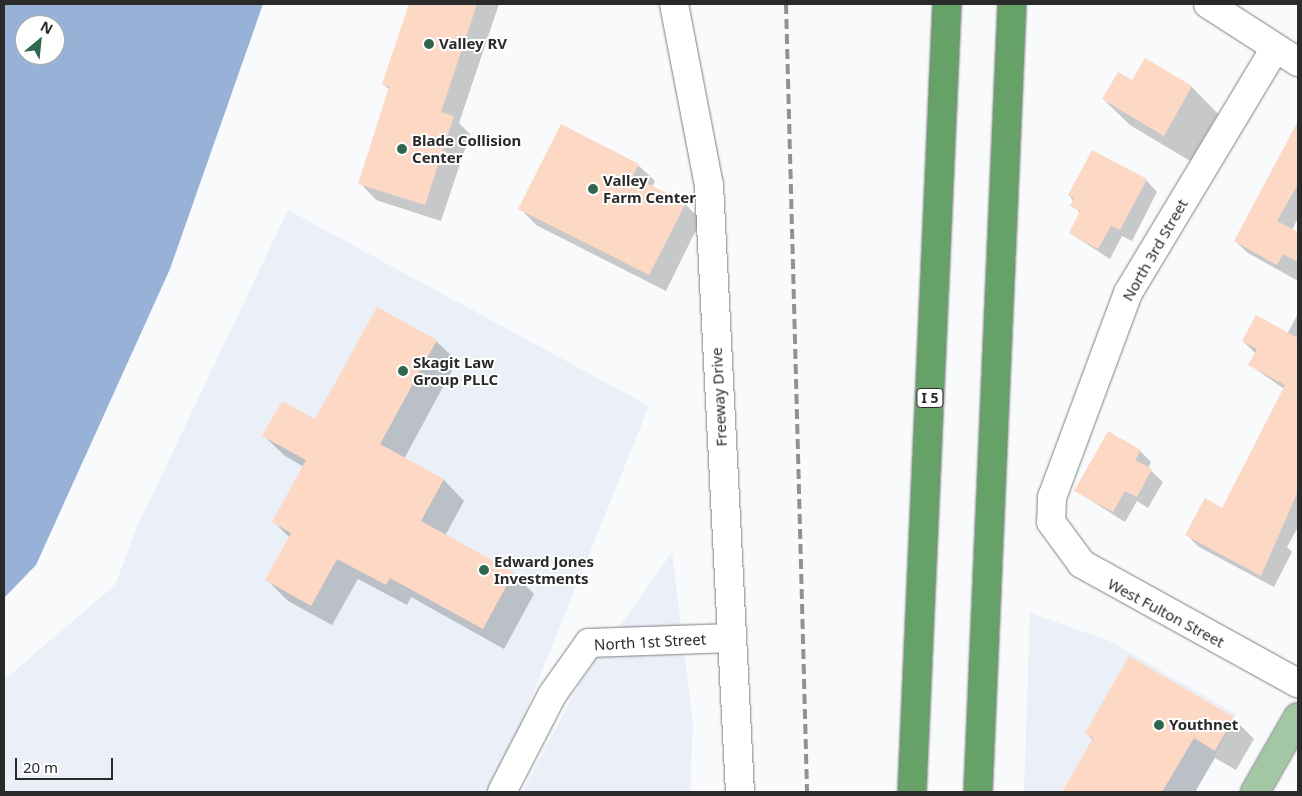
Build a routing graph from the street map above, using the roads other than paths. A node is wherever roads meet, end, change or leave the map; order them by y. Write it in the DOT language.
graph roads {
  1 [pos="674,4"];
  2 [pos="947,4"];
  3 [pos="1012,4"];
  4 [pos="1208,4"];
  5 [pos="1274,50"];
  6 [pos="1298,62"];
  7 [pos="1051,522"];
  8 [pos="732,638"];
  9 [pos="1298,683"];
  10 [pos="1298,717"];
  11 [pos="502,792"];
  12 [pos="740,792"];
  13 [pos="912,792"];
  14 [pos="978,792"];
  15 [pos="1256,792"];
  1 -- 8 [label="street, Freeway Drive"];
  2 -- 13 [label="highway, I 5"];
  3 -- 14 [label="highway"];
  4 -- 5 [label="street"];
  5 -- 6 [label="street"];
  5 -- 7 [label="street, North 3rd Street"];
  7 -- 9 [label="street, West Fulton Street"];
  8 -- 11 [label="street, North 1st Street"];
  8 -- 12 [label="street, Freeway Drive"];
  10 -- 15 [label="main road"];
}
